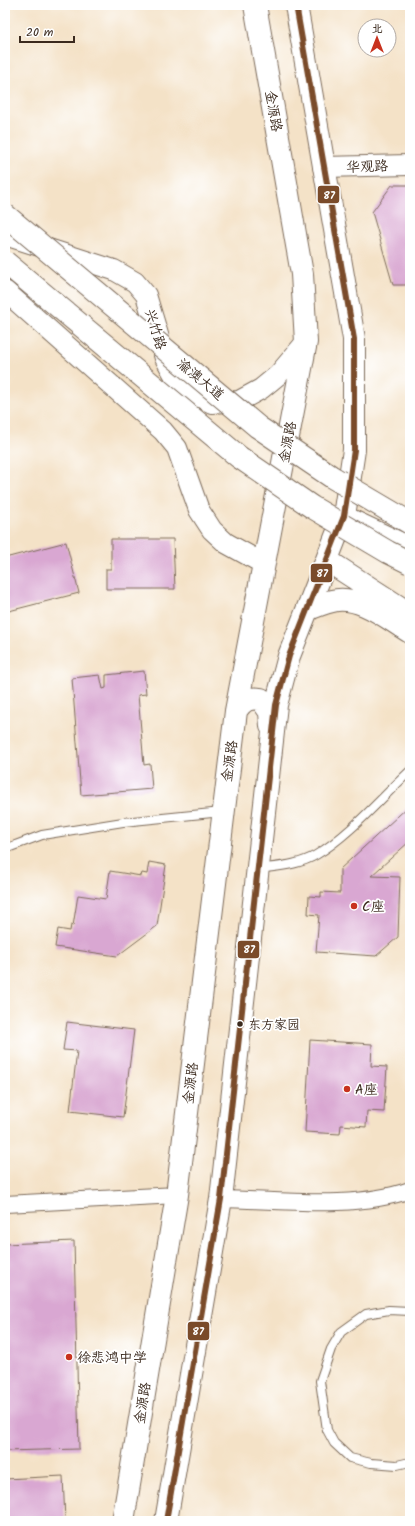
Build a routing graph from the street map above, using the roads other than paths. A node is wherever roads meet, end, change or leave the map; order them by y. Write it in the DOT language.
graph roads {
  1 [pos="255,5"];
  2 [pos="296,5"];
  3 [pos="410,165"];
  4 [pos="323,167"];
  5 [pos="5,215"];
  6 [pos="5,235"];
  7 [pos="5,262"];
  8 [pos="5,290"];
  9 [pos="306,342"];
  10 [pos="344,516"];
  11 [pos="410,523"];
  12 [pos="410,547"];
  13 [pos="328,561"];
  14 [pos="410,563"];
  15 [pos="264,564"];
  16 [pos="309,609"];
  17 [pos="410,614"];
  18 [pos="410,632"];
  19 [pos="236,711"];
  20 [pos="272,736"];
  21 [pos="410,770"];
  22 [pos="223,812"];
  23 [pos="5,849"];
  24 [pos="257,869"];
  25 [pos="410,1190"];
  26 [pos="177,1195"];
  27 [pos="221,1199"];
  28 [pos="5,1204"];
  29 [pos="410,1311"];
  30 [pos="410,1462"];
  31 [pos="122,1521"];
  32 [pos="166,1521"];
  1 -- 9 [label="main road, 金源路"];
  2 -- 4 [label="main road"];
  3 -- 4 [label="street, 华观路"];
  4 -- 10 [label="main road"];
  5 -- 11 [label="main road, 渝澳大道, bridge"];
  6 -- 9 [label="street, 兴竹路"];
  7 -- 14 [label="main road, bridge"];
  8 -- 15 [label="street"];
  9 -- 15 [label="main road, 金源路"];
  10 -- 12 [label="street"];
  10 -- 13 [label="main road"];
  13 -- 16 [label="main road"];
  13 -- 17 [label="main road"];
  15 -- 19 [label="main road, 金源路"];
  16 -- 18 [label="main road"];
  16 -- 20 [label="main road"];
  19 -- 20 [label="main road"];
  19 -- 22 [label="main road, 金源路"];
  20 -- 24 [label="main road"];
  21 -- 24 [label="lane"];
  22 -- 23 [label="lane"];
  22 -- 26 [label="main road, 金源路"];
  24 -- 27 [label="main road"];
  25 -- 27 [label="street"];
  26 -- 28 [label="street"];
  26 -- 31 [label="main road, 金源路"];
  27 -- 32 [label="main road"];
  29 -- 30 [label="lane"];
}
